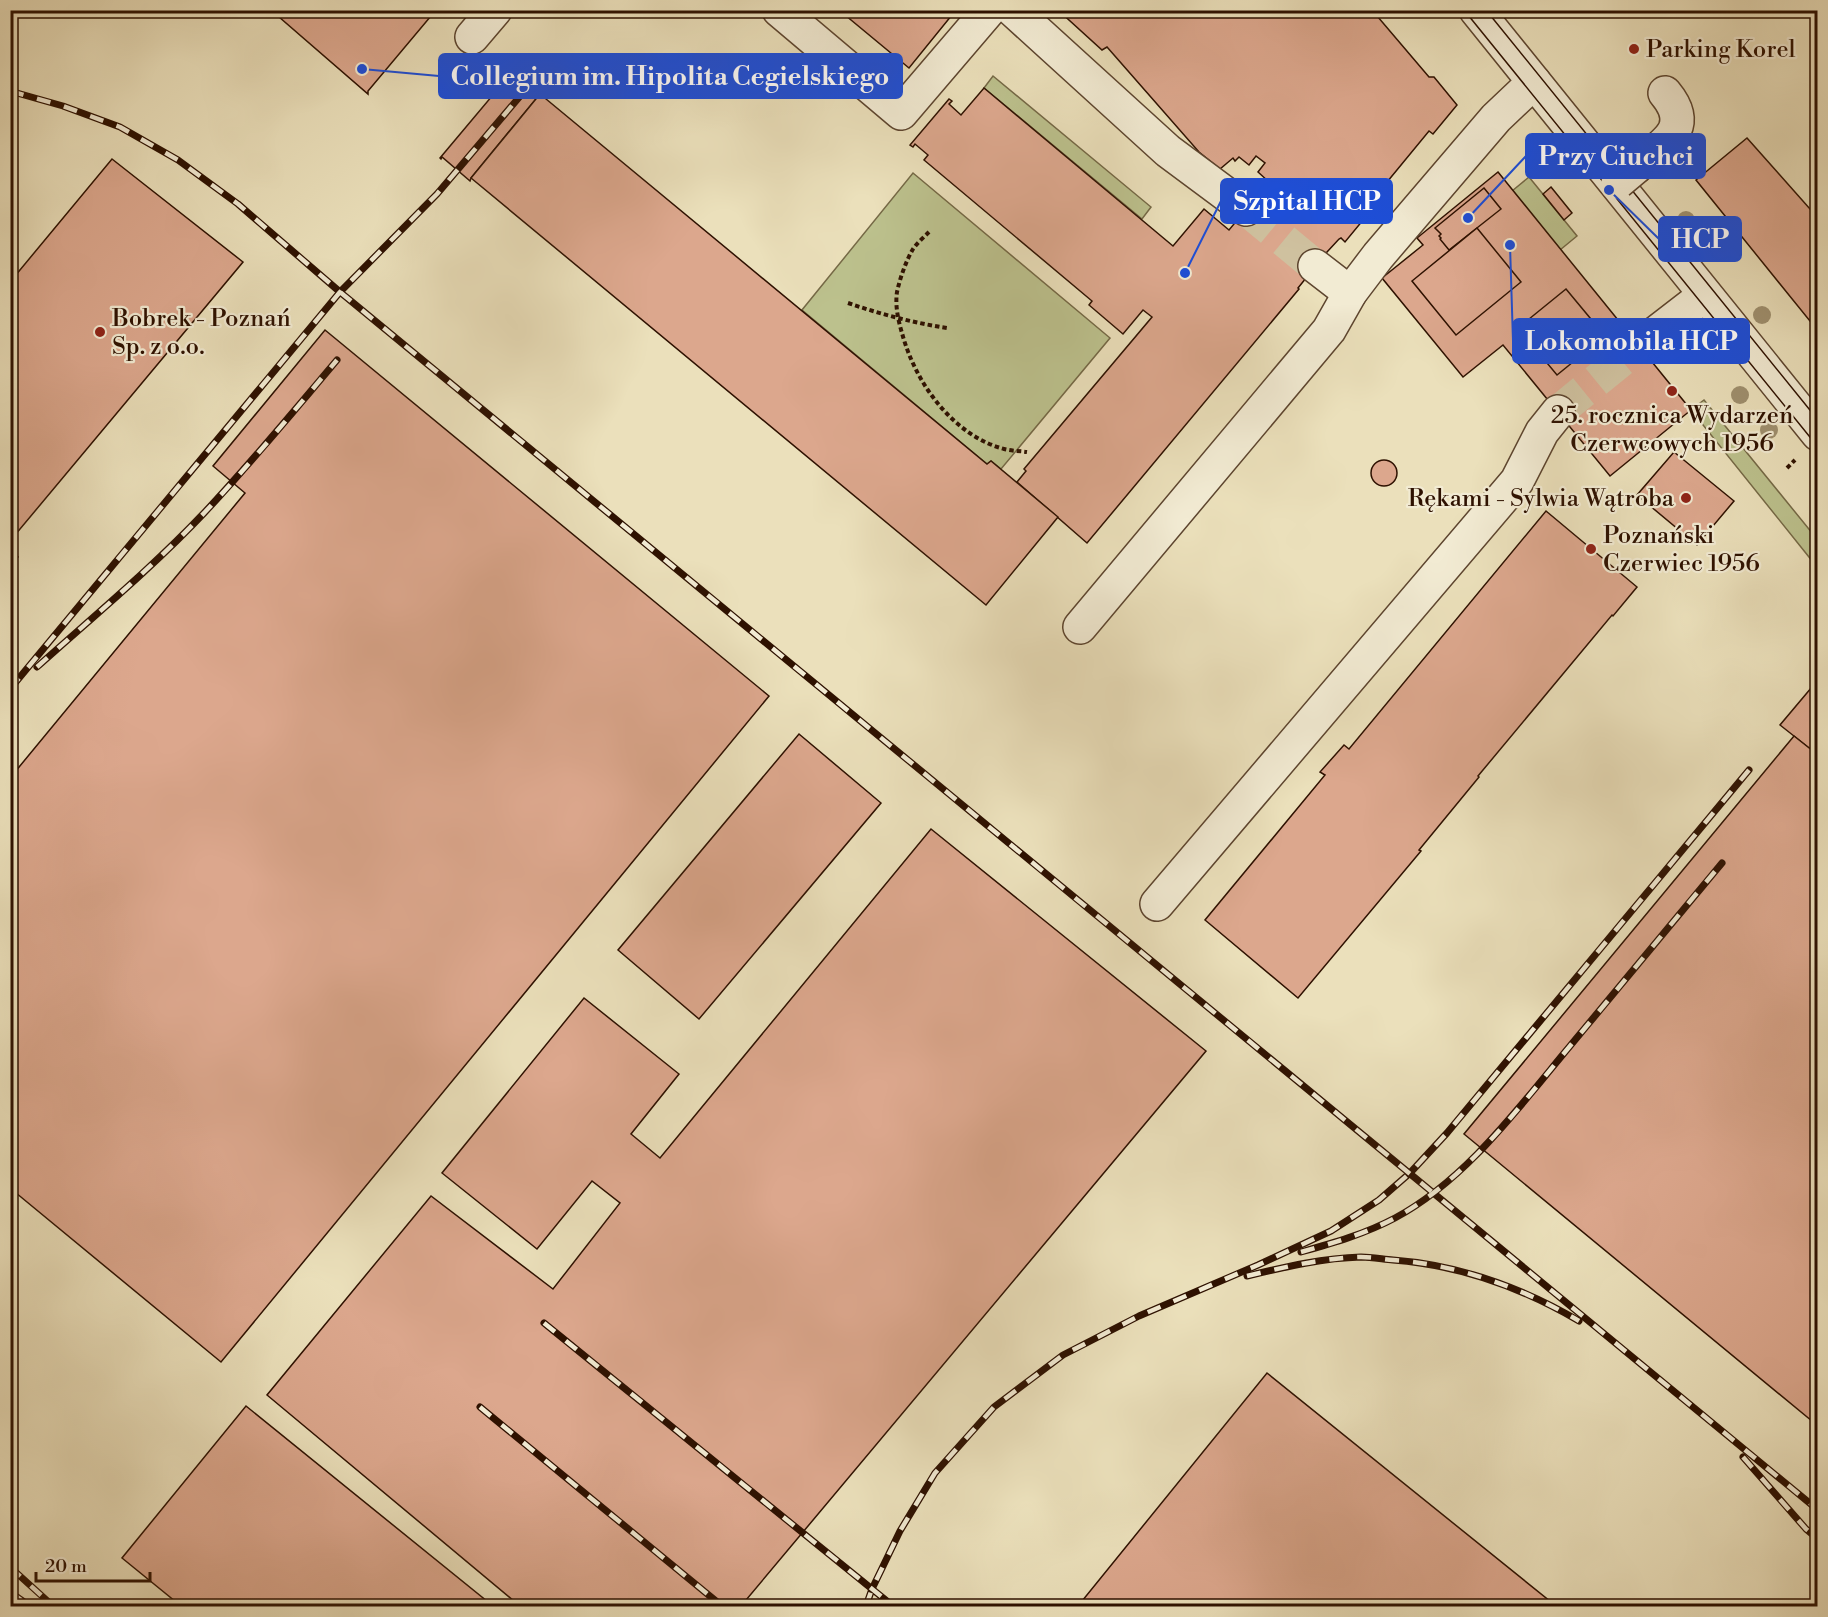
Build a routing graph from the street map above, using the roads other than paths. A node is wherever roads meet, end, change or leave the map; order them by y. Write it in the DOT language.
graph roads {
  1 [pos="495,10"];
  2 [pos="779,10"];
  3 [pos="989,10"];
  4 [pos="1013,10"];
  5 [pos="1476,10"];
  6 [pos="472,37"];
  7 [pos="1534,82"];
  8 [pos="1665,93"];
  9 [pos="1624,177"];
  10 [pos="1246,209"];
  11 [pos="1316,266"];
  12 [pos="1350,293"];
  13 [pos="1705,294"];
  14 [pos="1639,346"];
  15 [pos="1558,412"];
  16 [pos="1818,434"];
  17 [pos="1080,627"];
  18 [pos="1157,904"];
  1 -- 6 [label="street"];
  2 -- 3 [label="street"];
  4 -- 10 [label="street"];
  5 -- 7 [label="street"];
  7 -- 9 [label="street"];
  7 -- 12 [label="street"];
  8 -- 9 [label="street"];
  9 -- 13 [label="street"];
  11 -- 12 [label="street"];
  12 -- 17 [label="street"];
  13 -- 14 [label="street"];
  13 -- 16 [label="street"];
  15 -- 18 [label="street"];
}
